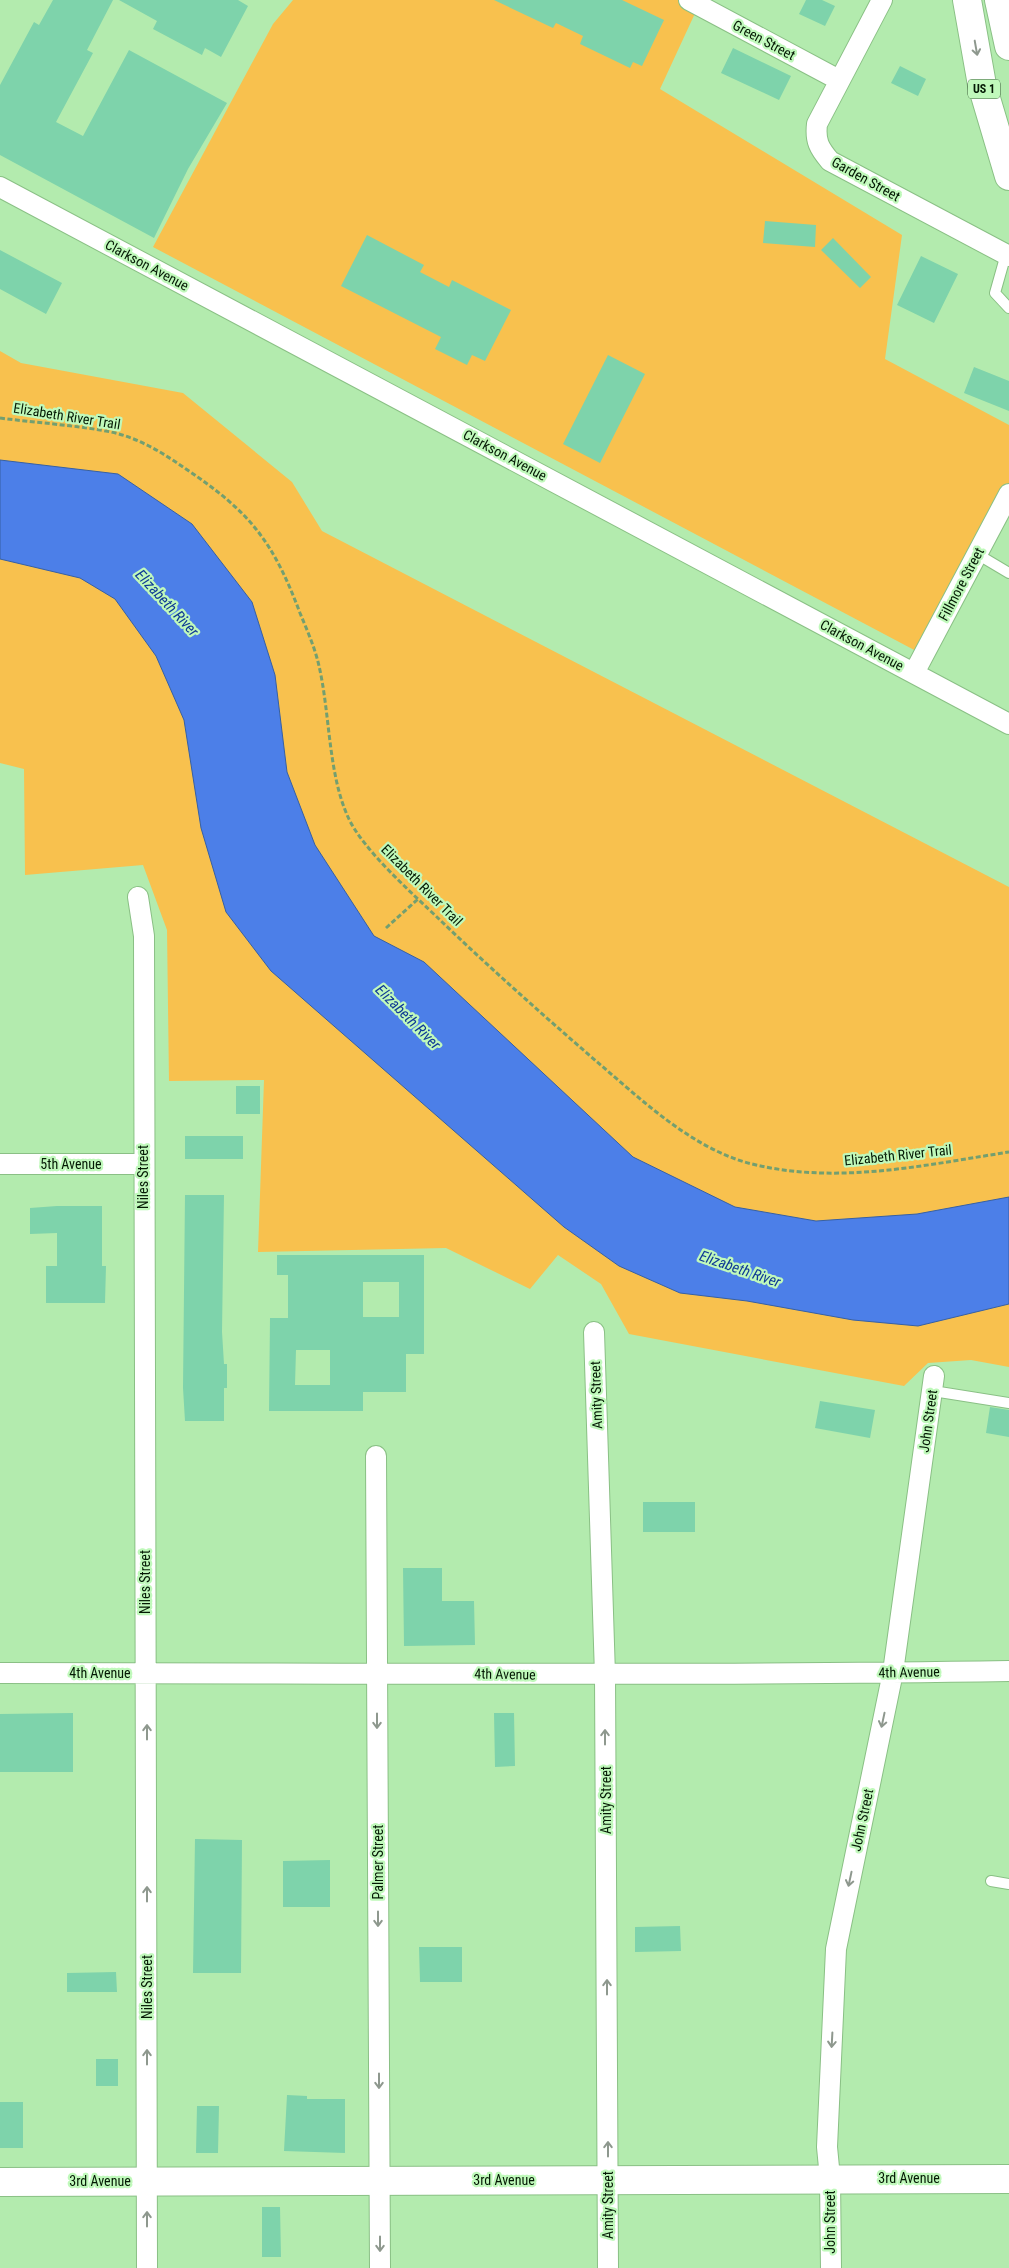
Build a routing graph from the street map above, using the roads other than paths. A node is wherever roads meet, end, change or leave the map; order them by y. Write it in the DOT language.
graph roads {
  1 [pos="689,0"];
  2 [pos="882,0"];
  3 [pos="967,0"];
  4 [pos="1003,7"];
  5 [pos="1009,46"];
  6 [pos="839,80"];
  7 [pos="1009,176"];
  8 [pos="0,187"];
  9 [pos="1007,255"];
  10 [pos="1009,308"];
  11 [pos="1009,494"];
  12 [pos="977,554"];
  13 [pos="1009,573"];
  14 [pos="914,673"];
  15 [pos="1009,724"];
  16 [pos="138,897"];
  17 [pos="0,1164"];
  18 [pos="143,1164"];
  19 [pos="594,1332"];
  20 [pos="933,1383"];
  21 [pos="1009,1403"];
  22 [pos="376,1456"];
  23 [pos="1009,1671"];
  24 [pos="376,1672"];
  25 [pos="893,1672"];
  26 [pos="0,1673"];
  27 [pos="147,1673"];
  28 [pos="605,1675"];
  29 [pos="991,1881"];
  30 [pos="1009,1884"];
  31 [pos="830,2178"];
  32 [pos="1009,2179"];
  33 [pos="380,2180"];
  34 [pos="608,2180"];
  35 [pos="147,2181"];
  36 [pos="0,2182"];
  37 [pos="147,2268"];
  38 [pos="380,2268"];
  39 [pos="608,2268"];
  40 [pos="831,2268"];
  1 -- 6 [label="street, Green Street"];
  2 -- 6 [label="street, Garden Street"];
  3 -- 7 [label="main road, US 1, one-way"];
  4 -- 5 [label="main road"];
  6 -- 9 [label="street, Garden Street"];
  8 -- 14 [label="street, Clarkson Avenue"];
  9 -- 10 [label="lane"];
  11 -- 12 [label="street, Fillmore Street"];
  12 -- 13 [label="lane"];
  12 -- 14 [label="street, Fillmore Street"];
  14 -- 15 [label="street, Clarkson Avenue"];
  16 -- 18 [label="street, Niles Street"];
  17 -- 18 [label="street, 5th Avenue"];
  18 -- 27 [label="street, Niles Street"];
  19 -- 28 [label="street, Amity Street"];
  20 -- 21 [label="lane"];
  20 -- 25 [label="street, John Street"];
  22 -- 24 [label="street, Palmer Street"];
  23 -- 25 [label="street, 4th Avenue"];
  24 -- 27 [label="street, 4th Avenue"];
  24 -- 28 [label="street, 4th Avenue"];
  24 -- 33 [label="street, Palmer Street, one-way"];
  25 -- 28 [label="street, 4th Avenue"];
  25 -- 31 [label="street, John Street, one-way"];
  26 -- 27 [label="street, 4th Avenue"];
  35 -- 27 [label="street, Niles Street, one-way"];
  34 -- 28 [label="street, Amity Street, one-way"];
  29 -- 30 [label="lane"];
  31 -- 32 [label="main road, 3rd Avenue"];
  31 -- 34 [label="main road, 3rd Avenue"];
  31 -- 40 [label="street, John Street"];
  33 -- 34 [label="main road, 3rd Avenue"];
  33 -- 35 [label="main road, 3rd Avenue"];
  33 -- 38 [label="street, Palmer Street, one-way"];
  34 -- 39 [label="street, Amity Street"];
  35 -- 36 [label="main road, 3rd Avenue"];
  37 -- 35 [label="street, Niles Street, one-way"];
}
